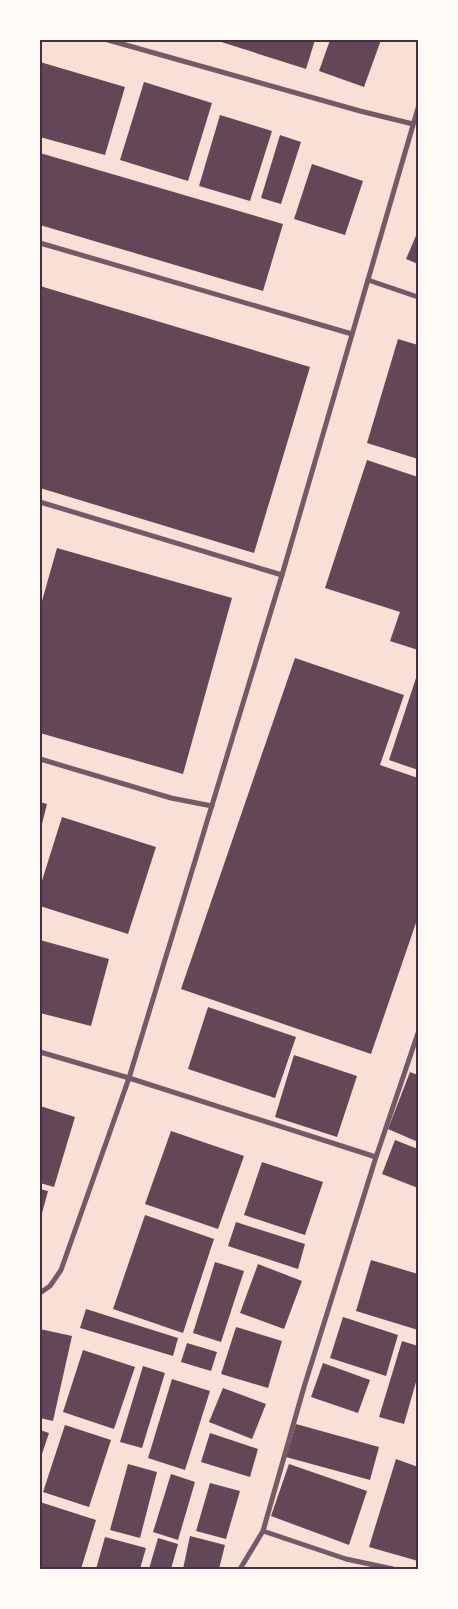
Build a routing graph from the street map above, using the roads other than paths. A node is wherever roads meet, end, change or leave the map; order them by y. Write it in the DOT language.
graph roads {
  1 [pos="108,40"];
  2 [pos="418,108"];
  3 [pos="413,124"];
  4 [pos="40,243"];
  5 [pos="368,280"];
  6 [pos="418,297"];
  7 [pos="352,334"];
  8 [pos="40,502"];
  9 [pos="282,575"];
  10 [pos="40,759"];
  11 [pos="212,806"];
  12 [pos="418,1033"];
  13 [pos="40,1052"];
  14 [pos="129,1078"];
  15 [pos="376,1157"];
  16 [pos="40,1293"];
  17 [pos="263,1531"];
  18 [pos="240,1569"];
  19 [pos="393,1569"];
  1 -- 3 [label="street"];
  2 -- 3 [label="street"];
  3 -- 5 [label="street"];
  4 -- 7 [label="street"];
  5 -- 6 [label="street"];
  5 -- 7 [label="street"];
  7 -- 9 [label="street"];
  8 -- 9 [label="street"];
  9 -- 11 [label="street"];
  10 -- 11 [label="street"];
  11 -- 14 [label="street"];
  12 -- 15 [label="street"];
  13 -- 14 [label="street"];
  14 -- 15 [label="street"];
  14 -- 16 [label="street"];
  15 -- 17 [label="street"];
  17 -- 18 [label="street"];
  17 -- 19 [label="street"];
}
